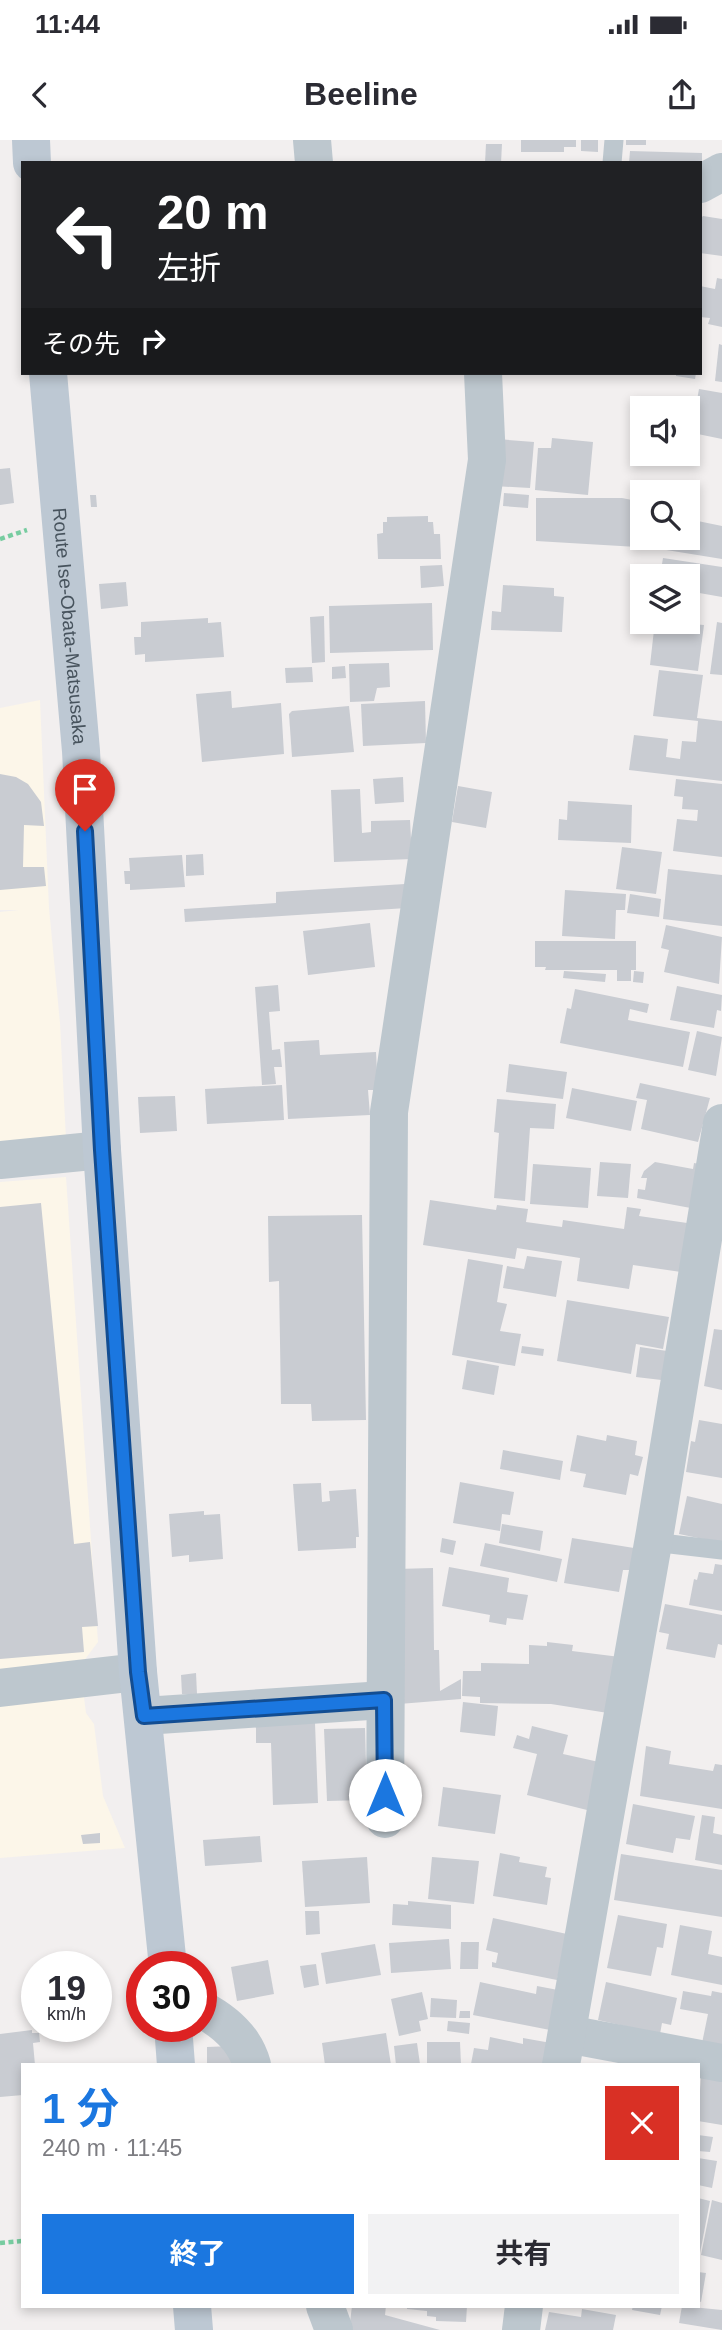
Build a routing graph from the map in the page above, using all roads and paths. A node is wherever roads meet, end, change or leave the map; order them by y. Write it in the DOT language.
graph roads {
  1 [pos="31,140"];
  2 [pos="312,140"];
  3 [pos="614,140"];
  4 [pos="32,161"];
  5 [pos="314,161"];
  6 [pos="612,161"];
  7 [pos="722,172"];
  8 [pos="702,183"];
  9 [pos="48,375"];
  10 [pos="483,375"];
  11 [pos="722,1123"];
  12 [pos="102,1150"];
  13 [pos="0,1160"];
  14 [pos="653,1542"];
  15 [pos="722,1550"];
  16 [pos="138,1672"];
  17 [pos="0,1688"];
  18 [pos="384,1700"];
  19 [pos="144,1716"];
  20 [pos="385,1819"];
  21 [pos="166,1951"];
  22 [pos="217,2018"];
  23 [pos="174,2042"];
  24 [pos="564,2050"];
  25 [pos="176,2063"];
  26 [pos="251,2063"];
  27 [pos="722,2063"];
  28 [pos="21,2241"];
  29 [pos="0,2243"];
  30 [pos="192,2308"];
  31 [pos="327,2308"];
  32 [pos="524,2308"];
  33 [pos="194,2330"];
  34 [pos="334,2330"];
  35 [pos="521,2330"];
  1 -- 4 [label="main road"];
  2 -- 5 [label="street"];
  3 -- 6 [label="lane"];
  7 -- 8 [label="street"];
  9 -- 12 [label="main road, Route Ise-Obata-Matsusaka"];
  10 -- 18 [label="street"];
  11 -- 14 [label="street"];
  12 -- 13 [label="street"];
  12 -- 16 [label="main road, Route Ise-Obata-Matsusaka"];
  14 -- 15 [label="lane"];
  14 -- 24 [label="street"];
  16 -- 17 [label="street"];
  16 -- 19 [label="main road, Route Ise-Obata-Matsusaka"];
  18 -- 19 [label="street"];
  18 -- 20 [label="street"];
  19 -- 21 [label="main road, Route Ise-Obata-Matsusaka"];
  22 -- 26 [label="street"];
  23 -- 25 [label="main road"];
  24 -- 27 [label="street"];
  28 -- 29 [label="path"];
  30 -- 33 [label="main road"];
  31 -- 34 [label="street"];
  32 -- 35 [label="street"];
}
